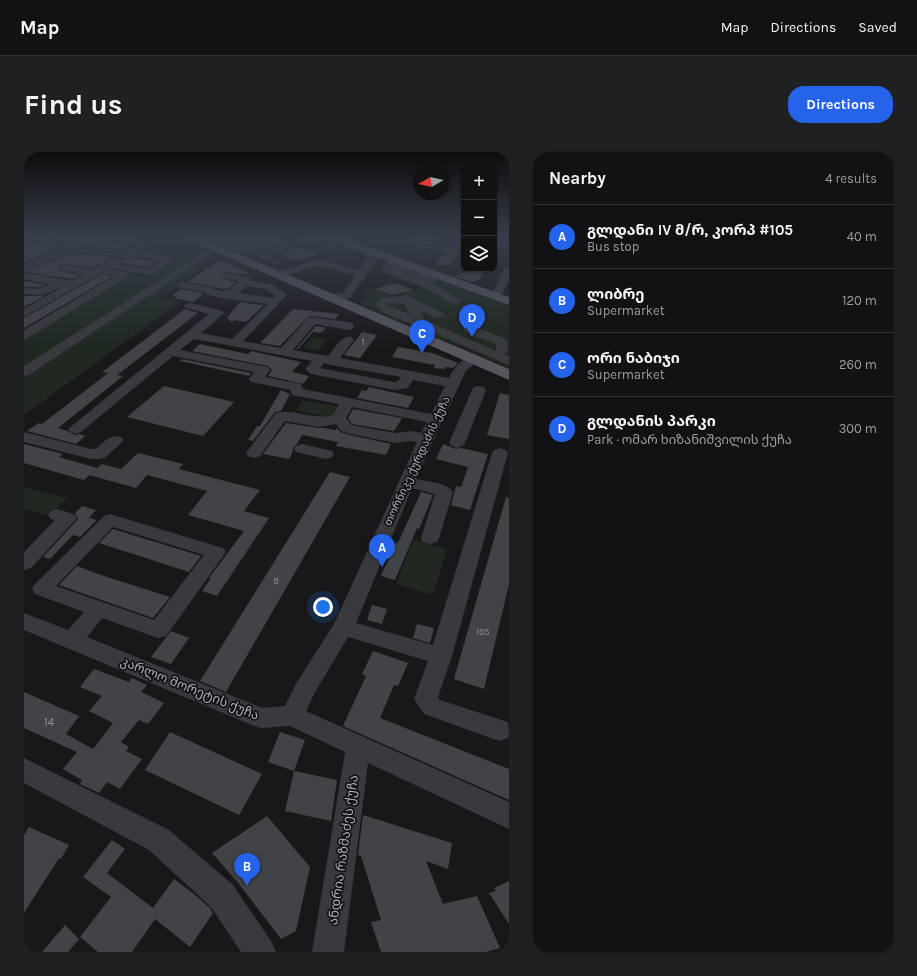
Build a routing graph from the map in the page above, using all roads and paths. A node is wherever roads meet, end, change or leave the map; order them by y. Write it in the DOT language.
graph roads {
  1 [pos="95,273"];
  2 [pos="117,273"];
  3 [pos="176,273"];
  4 [pos="274,273"];
  5 [pos="283,273"];
  6 [pos="365,273"];
  7 [pos="418,273"];
  8 [pos="424,273"];
  9 [pos="361,274"];
  10 [pos="278,275"];
  11 [pos="24,276"];
  12 [pos="228,276"];
  13 [pos="506,279"];
  14 [pos="245,282"];
  15 [pos="60,283"];
  16 [pos="74,285"];
  17 [pos="180,285"];
  18 [pos="24,291"];
  19 [pos="223,294"];
  20 [pos="496,296"];
  21 [pos="329,297"];
  22 [pos="406,298"];
  23 [pos="454,301"];
  24 [pos="509,301"];
  25 [pos="276,302"];
  26 [pos="190,306"];
  27 [pos="204,308"];
  28 [pos="359,310"];
  29 [pos="24,314"];
  30 [pos="439,315"];
  31 [pos="420,322"];
  32 [pos="471,324"];
  33 [pos="348,326"];
  34 [pos="444,333"];
  35 [pos="24,335"];
  36 [pos="192,335"];
  37 [pos="348,340"];
  38 [pos="234,343"];
  39 [pos="468,350"];
  40 [pos="503,351"];
  41 [pos="171,352"];
  42 [pos="284,352"];
  43 [pos="326,360"];
  44 [pos="24,372"];
  45 [pos="409,375"];
  46 [pos="509,375"];
  47 [pos="453,383"];
  48 [pos="480,390"];
  49 [pos="297,392"];
  50 [pos="348,402"];
  51 [pos="383,409"];
  52 [pos="284,413"];
  53 [pos="339,418"];
  54 [pos="436,419"];
  55 [pos="76,429"];
  56 [pos="369,433"];
  57 [pos="24,437"];
  58 [pos="426,439"];
  59 [pos="116,440"];
  60 [pos="457,443"];
  61 [pos="302,449"];
  62 [pos="254,453"];
  63 [pos="326,454"];
  64 [pos="500,454"];
  65 [pos="407,482"];
  66 [pos="57,515"];
  67 [pos="430,538"];
  68 [pos="24,563"];
  69 [pos="98,609"];
  70 [pos="24,621"];
  71 [pos="343,627"];
  72 [pos="72,640"];
  73 [pos="441,656"];
  74 [pos="292,716"];
  75 [pos="499,730"];
  76 [pos="358,747"];
  77 [pos="24,770"];
  78 [pos="509,816"];
  79 [pos="260,952"];
  80 [pos="328,952"];
  1 -- 16 [label="street"];
  2 -- 35 [label="street"];
  3 -- 44 [label="street"];
  4 -- 10 [label="main road"];
  5 -- 10 [label="street"];
  6 -- 28 [label="street"];
  7 -- 23 [label="street"];
  8 -- 20 [label="main road"];
  9 -- 21 [label="street"];
  10 -- 21 [label="main road"];
  11 -- 15 [label="street"];
  12 -- 14 [label="street"];
  13 -- 20 [label="street"];
  14 -- 19 [label="street"];
  14 -- 25 [label="street"];
  15 -- 16 [label="street"];
  15 -- 18 [label="street"];
  16 -- 29 [label="street"];
  17 -- 19 [label="street"];
  19 -- 25 [label="street"];
  19 -- 27 [label="street"];
  20 -- 24 [label="main road"];
  21 -- 28 [label="main road"];
  22 -- 30 [label="street"];
  25 -- 38 [label="street"];
  26 -- 27 [label="street"];
  27 -- 36 [label="street"];
  28 -- 39 [label="main road"];
  31 -- 34 [label="street"];
  32 -- 34 [label="street"];
  32 -- 39 [label="street"];
  32 -- 40 [label="street"];
  33 -- 42 [label="street"];
  34 -- 39 [label="street"];
  36 -- 38 [label="street"];
  36 -- 41 [label="street"];
  37 -- 43 [label="street"];
  38 -- 42 [label="street"];
  39 -- 40 [label="street"];
  39 -- 46 [label="main road"];
  39 -- 47 [label="street, თორნიკე ქურდაძის ქუჩა"];
  41 -- 49 [label="street"];
  41 -- 55 [label="street"];
  42 -- 43 [label="street"];
  43 -- 45 [label="street"];
  43 -- 45 [label="street"];
  45 -- 47 [label="street"];
  47 -- 54 [label="street, თორნიკე ქურდაძის ქუჩა"];
  48 -- 60 [label="street"];
  49 -- 50 [label="street"];
  49 -- 52 [label="street"];
  50 -- 51 [label="street"];
  50 -- 53 [label="street"];
  51 -- 54 [label="street"];
  51 -- 56 [label="street"];
  53 -- 56 [label="street"];
  53 -- 62 [label="street"];
  54 -- 58 [label="street, თორნიკე ქურდაძის ქუჩა"];
  56 -- 58 [label="street"];
  57 -- 59 [label="street"];
  58 -- 65 [label="street, თორნიკე ქურდაძის ქუჩა"];
  61 -- 63 [label="street"];
  64 -- 73 [label="street"];
  65 -- 67 [label="street"];
  65 -- 71 [label="street, თორნიკე ქურდაძის ქუჩა"];
  66 -- 68 [label="street"];
  69 -- 69 [label="street"];
  69 -- 72 [label="street"];
  70 -- 72 [label="street, კარლო მორეტის ქუჩა"];
  71 -- 73 [label="street"];
  71 -- 74 [label="street, თორნიკე ქურდაძის ქუჩა"];
  72 -- 74 [label="street, კარლო მორეტის ქუჩა"];
  73 -- 75 [label="street"];
  74 -- 76 [label="street, კარლო მორეტის ქუჩა"];
  76 -- 78 [label="street, კარლო მორეტის ქუჩა"];
  76 -- 80 [label="street, ანდრია რაზმაძეს ქუჩა"];
  77 -- 79 [label="street"];
}
